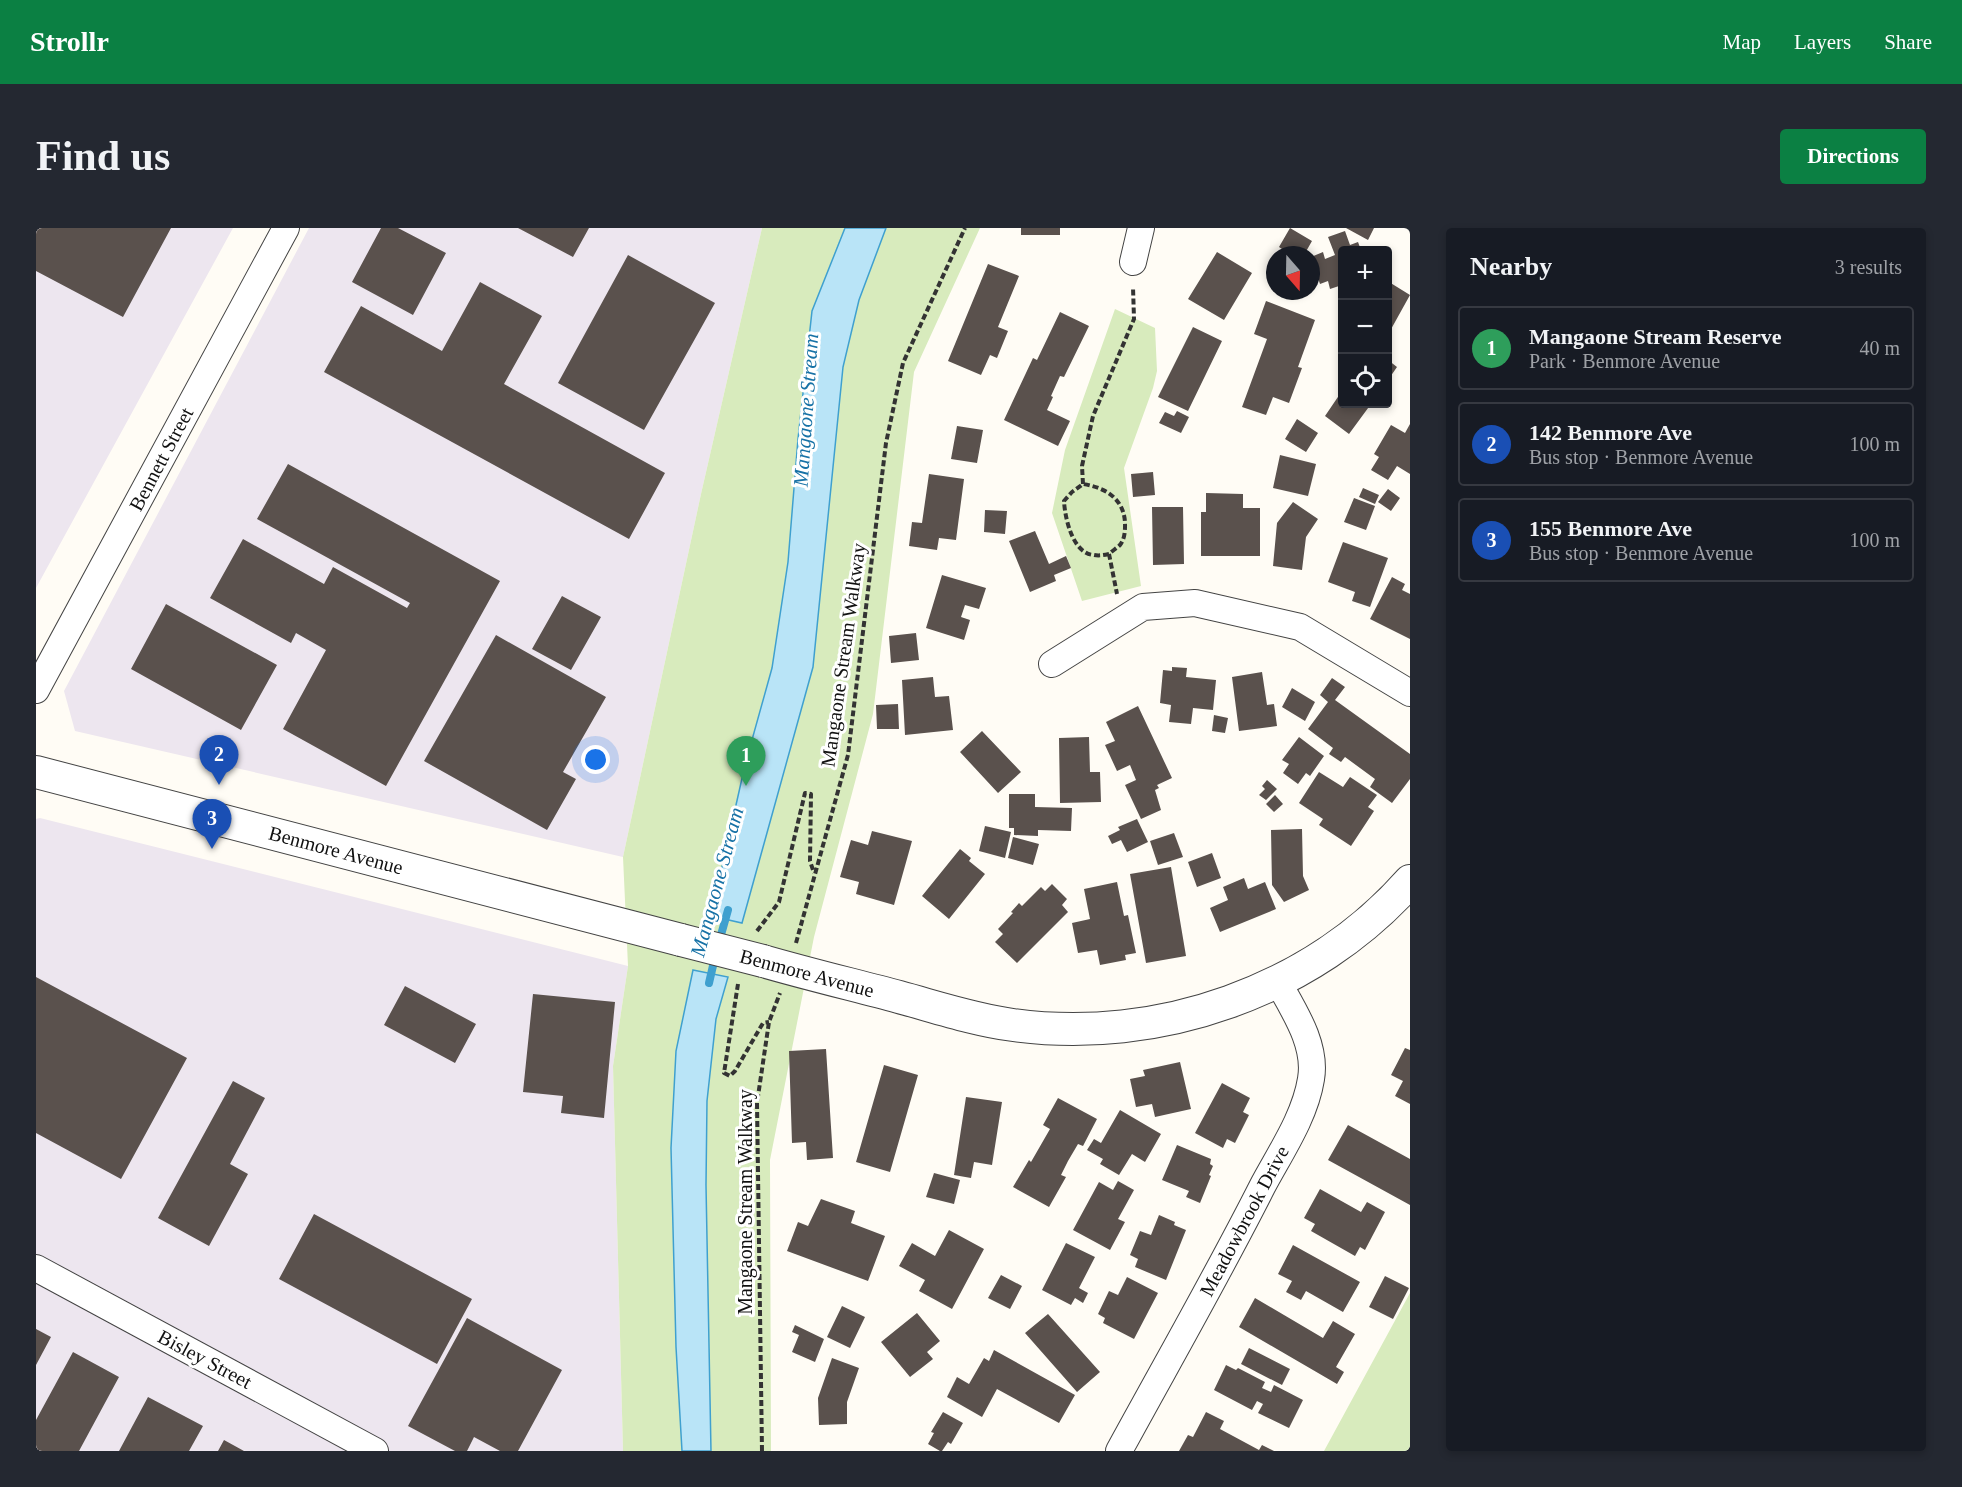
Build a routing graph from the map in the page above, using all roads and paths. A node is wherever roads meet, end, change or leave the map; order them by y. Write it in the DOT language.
graph roads {
  1 [pos="286,228"];
  2 [pos="965,228"];
  3 [pos="1141,228"];
  4 [pos="1133,262"];
  5 [pos="1083,484"];
  6 [pos="1109,554"];
  7 [pos="1132,614"];
  8 [pos="1052,664"];
  9 [pos="36,690"];
  10 [pos="1410,693"];
  11 [pos="36,772"];
  12 [pos="1410,881"];
  13 [pos="776,965"];
  14 [pos="1278,982"];
  15 [pos="36,1268"];
  16 [pos="375,1451"];
  17 [pos="762,1451"];
  18 [pos="1119,1451"];
  1 -- 9 [label="street, Bennett Street"];
  2 -- 13 [label="path, Mangaone Stream Walkway"];
  3 -- 4 [label="street"];
  4 -- 5 [label="path"];
  5 -- 6 [label="path"];
  5 -- 6 [label="path"];
  6 -- 7 [label="path"];
  7 -- 8 [label="street"];
  7 -- 10 [label="street"];
  11 -- 13 [label="street, Benmore Avenue, bridge"];
  12 -- 14 [label="street, Benmore Avenue"];
  13 -- 14 [label="street, Benmore Avenue"];
  13 -- 17 [label="path, Mangaone Stream Walkway"];
  14 -- 18 [label="street, Meadowbrook Drive"];
  15 -- 16 [label="street, Bisley Street"];
}
